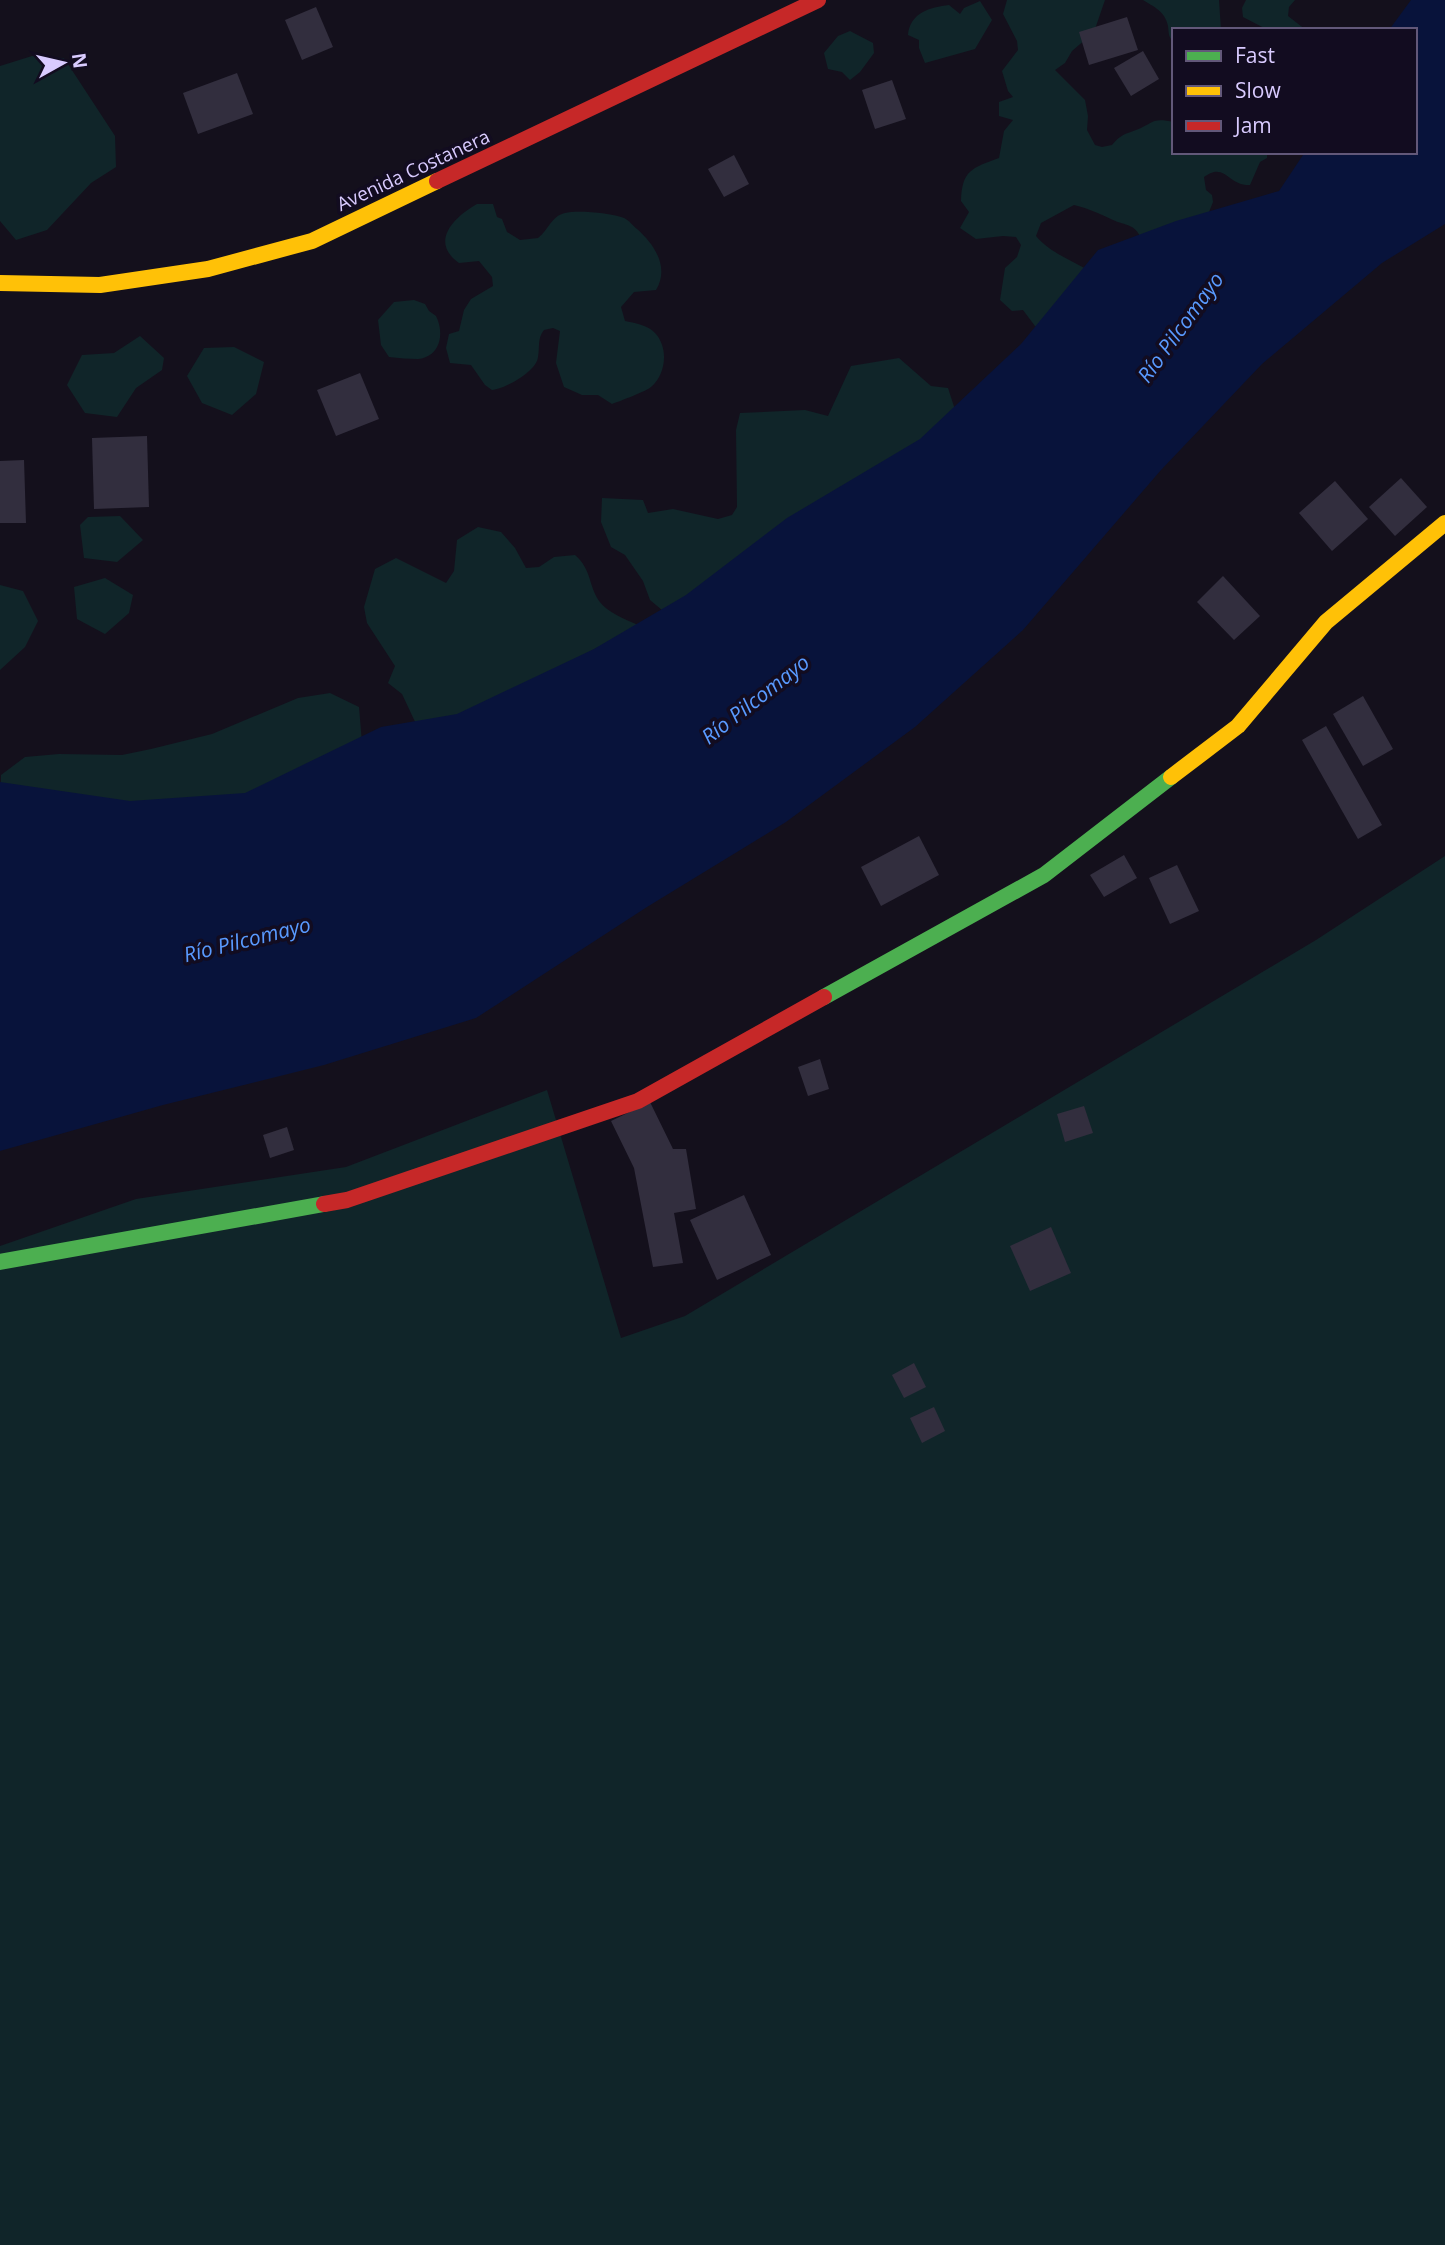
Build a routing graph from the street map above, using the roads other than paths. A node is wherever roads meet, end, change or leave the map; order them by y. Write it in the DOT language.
graph roads {
  1 [pos="818,0"];
  2 [pos="0,283"];
  3 [pos="1445,523"];
  4 [pos="0,1262"];
  1 -- 2 [label="street, Avenida Costanera"];
  3 -- 4 [label="street"];
}
